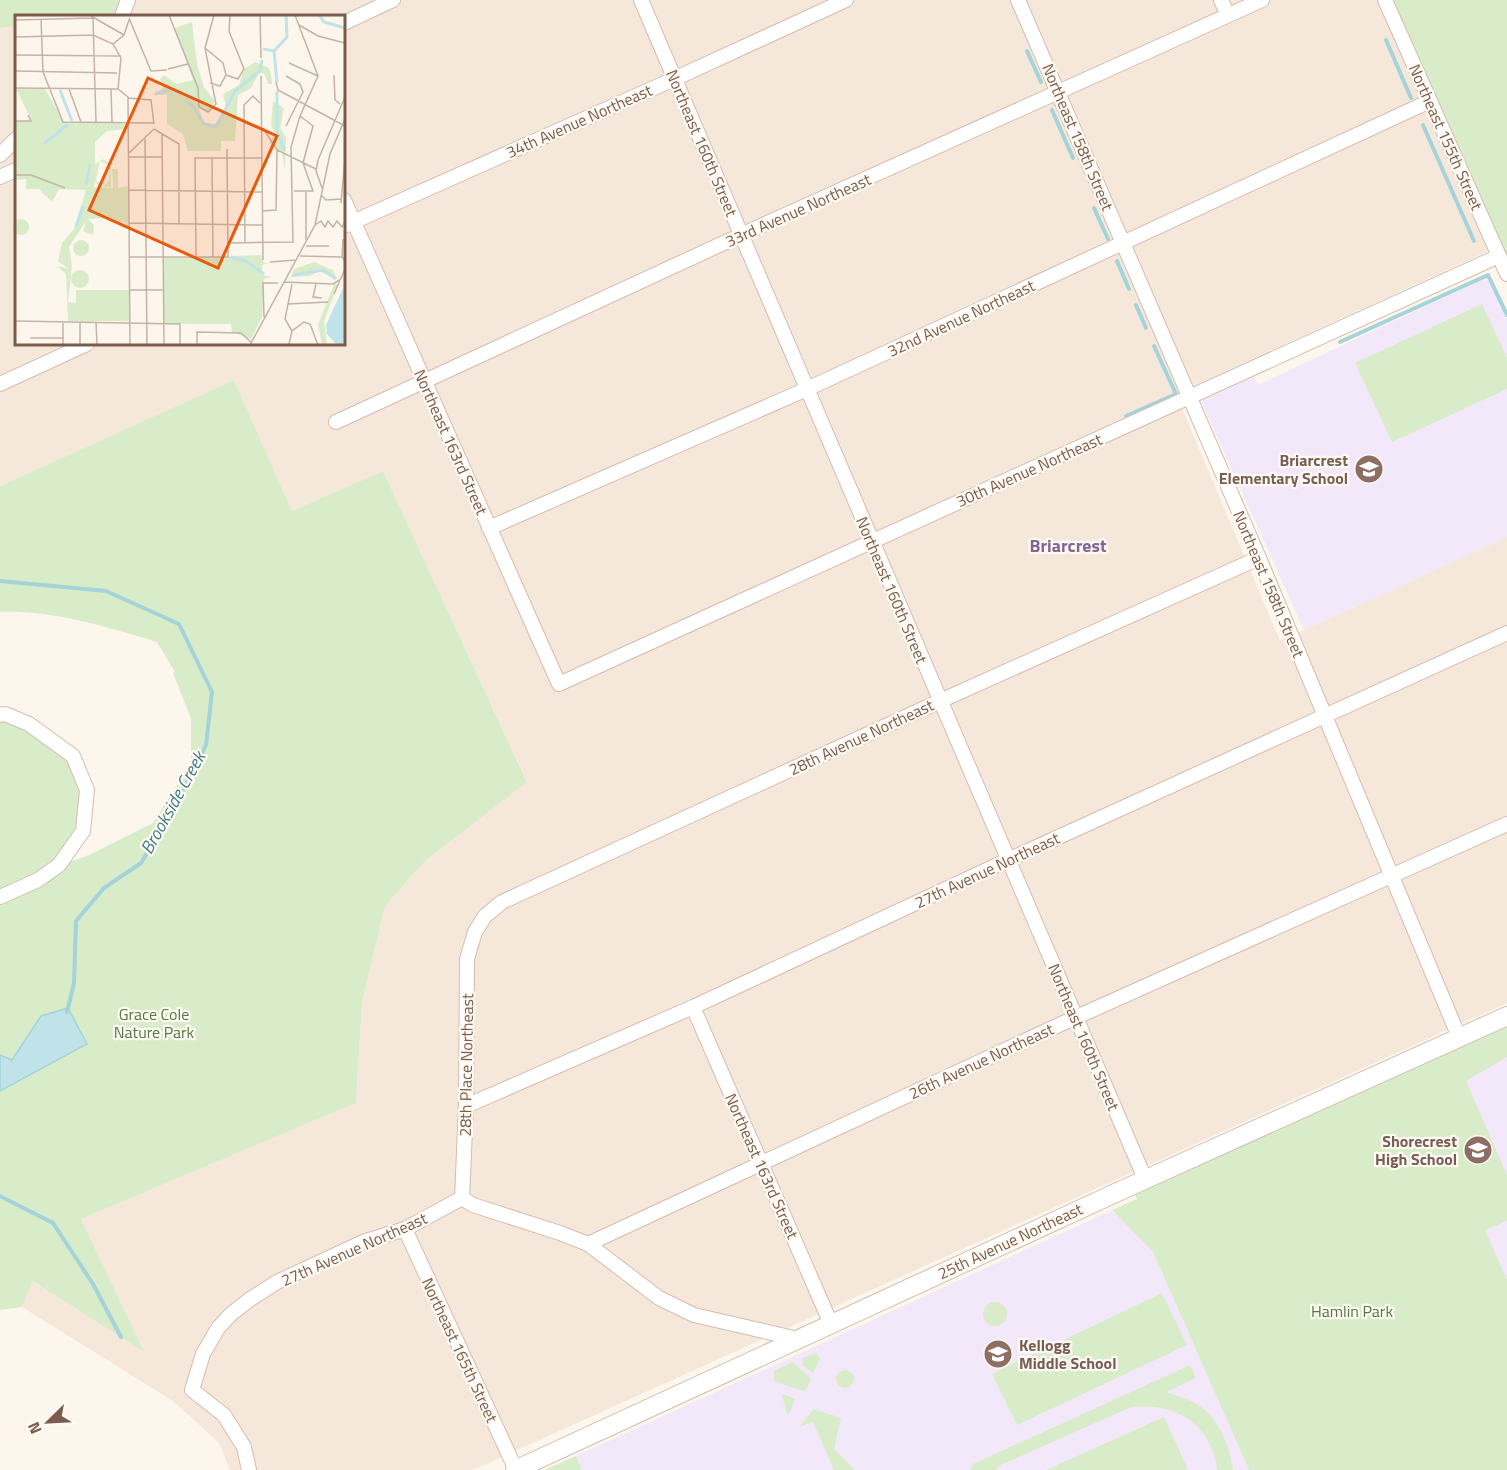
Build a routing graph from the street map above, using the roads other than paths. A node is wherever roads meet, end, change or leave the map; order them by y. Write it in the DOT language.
graph roads {
  1 [pos="128,0"];
  2 [pos="393,0"];
  3 [pos="641,0"];
  4 [pos="846,0"];
  5 [pos="1018,0"];
  6 [pos="1221,0"];
  7 [pos="1262,0"];
  8 [pos="1385,0"];
  9 [pos="122,15"];
  10 [pos="1228,15"];
  11 [pos="345,23"];
  12 [pos="674,79"];
  13 [pos="1059,92"];
  14 [pos="1430,101"];
  15 [pos="15,140"];
  16 [pos="0,154"];
  17 [pos="15,170"];
  18 [pos="0,177"];
  19 [pos="345,206"];
  20 [pos="348,224"];
  21 [pos="741,235"];
  22 [pos="1123,243"];
  23 [pos="1499,256"];
  24 [pos="1507,274"];
  25 [pos="85,345"];
  26 [pos="424,381"];
  27 [pos="0,384"];
  28 [pos="807,389"];
  29 [pos="1189,397"];
  30 [pos="336,422"];
  31 [pos="489,528"];
  32 [pos="872,542"];
  33 [pos="1258,558"];
  34 [pos="1507,633"];
  35 [pos="559,684"];
  36 [pos="939,701"];
  37 [pos="3,715"];
  38 [pos="1325,716"];
  39 [pos="1507,824"];
  40 [pos="1008,860"];
  41 [pos="1392,876"];
  42 [pos="0,897"];
  43 [pos="475,932"];
  44 [pos="693,1007"];
  45 [pos="1507,1016"];
  46 [pos="1076,1017"];
  47 [pos="1459,1037"];
  48 [pos="466,1106"];
  49 [pos="761,1164"];
  50 [pos="1145,1179"];
  51 [pos="462,1198"];
  52 [pos="405,1229"];
  53 [pos="588,1244"];
  54 [pos="831,1324"];
  55 [pos="798,1339"];
  56 [pos="249,1470"];
  57 [pos="515,1470"];
  1 -- 9 [label="street"];
  2 -- 11 [label="street"];
  3 -- 12 [label="street, Northeast 160th Street"];
  4 -- 12 [label="street, 34th Avenue Northeast"];
  5 -- 13 [label="street, Northeast 158th Street"];
  6 -- 10 [label="street"];
  7 -- 10 [label="street, 33rd Avenue Northeast"];
  8 -- 14 [label="street, Northeast 155th Street"];
  10 -- 13 [label="street, 33rd Avenue Northeast"];
  12 -- 20 [label="street, 34th Avenue Northeast"];
  12 -- 21 [label="street, Northeast 160th Street"];
  13 -- 21 [label="street, 33rd Avenue Northeast"];
  13 -- 22 [label="street, Northeast 158th Street"];
  14 -- 22 [label="street, 32nd Avenue Northeast"];
  14 -- 23 [label="street, Northeast 155th Street"];
  15 -- 16 [label="street"];
  17 -- 18 [label="street"];
  19 -- 20 [label="street, Northeast 163rd Street"];
  20 -- 26 [label="street, Northeast 163rd Street"];
  21 -- 26 [label="street, 33rd Avenue Northeast"];
  21 -- 28 [label="street, Northeast 160th Street"];
  22 -- 28 [label="street, 32nd Avenue Northeast"];
  22 -- 29 [label="street, Northeast 158th Street"];
  23 -- 24 [label="street, Northeast 155th Street"];
  23 -- 29 [label="street, 30th Avenue Northeast"];
  25 -- 27 [label="street"];
  26 -- 30 [label="street, 33rd Avenue Northeast"];
  26 -- 31 [label="street, Northeast 163rd Street"];
  28 -- 31 [label="street, 32nd Avenue Northeast"];
  28 -- 32 [label="street, Northeast 160th Street"];
  29 -- 32 [label="street, 30th Avenue Northeast"];
  29 -- 33 [label="street, Northeast 158th Street"];
  31 -- 35 [label="street, Northeast 163rd Street"];
  32 -- 35 [label="street, 30th Avenue Northeast"];
  32 -- 36 [label="street, Northeast 160th Street"];
  33 -- 36 [label="street, 28th Avenue Northeast"];
  33 -- 38 [label="street, Northeast 158th Street"];
  34 -- 38 [label="street, 27th Avenue Northeast"];
  36 -- 40 [label="street, Northeast 160th Street"];
  36 -- 43 [label="street, 28th Avenue Northeast"];
  37 -- 42 [label="street"];
  38 -- 40 [label="street, 27th Avenue Northeast"];
  38 -- 41 [label="street, Northeast 158th Street"];
  39 -- 41 [label="street, 26th Avenue Northeast"];
  40 -- 44 [label="street, 27th Avenue Northeast"];
  40 -- 46 [label="street, Northeast 160th Street"];
  41 -- 46 [label="street, 26th Avenue Northeast"];
  41 -- 47 [label="street, Northeast 158th Street"];
  43 -- 48 [label="street, 28th Place Northeast"];
  44 -- 48 [label="street, 27th Avenue Northeast"];
  44 -- 49 [label="street, Northeast 163rd Street"];
  45 -- 47 [label="street, 25th Avenue Northeast"];
  46 -- 49 [label="street, 26th Avenue Northeast"];
  46 -- 50 [label="street, Northeast 160th Street"];
  47 -- 50 [label="street, 25th Avenue Northeast"];
  48 -- 51 [label="street, 28th Place Northeast"];
  49 -- 53 [label="street, 26th Avenue Northeast"];
  49 -- 54 [label="street, Northeast 163rd Street"];
  50 -- 54 [label="street, 25th Avenue Northeast"];
  51 -- 52 [label="street, 27th Avenue Northeast"];
  51 -- 53 [label="street"];
  52 -- 56 [label="street, 27th Avenue Northeast"];
  52 -- 57 [label="street, Northeast 165th Street"];
  53 -- 55 [label="street"];
  54 -- 55 [label="street, 25th Avenue Northeast"];
  55 -- 57 [label="street, 25th Avenue Northeast"];
}
